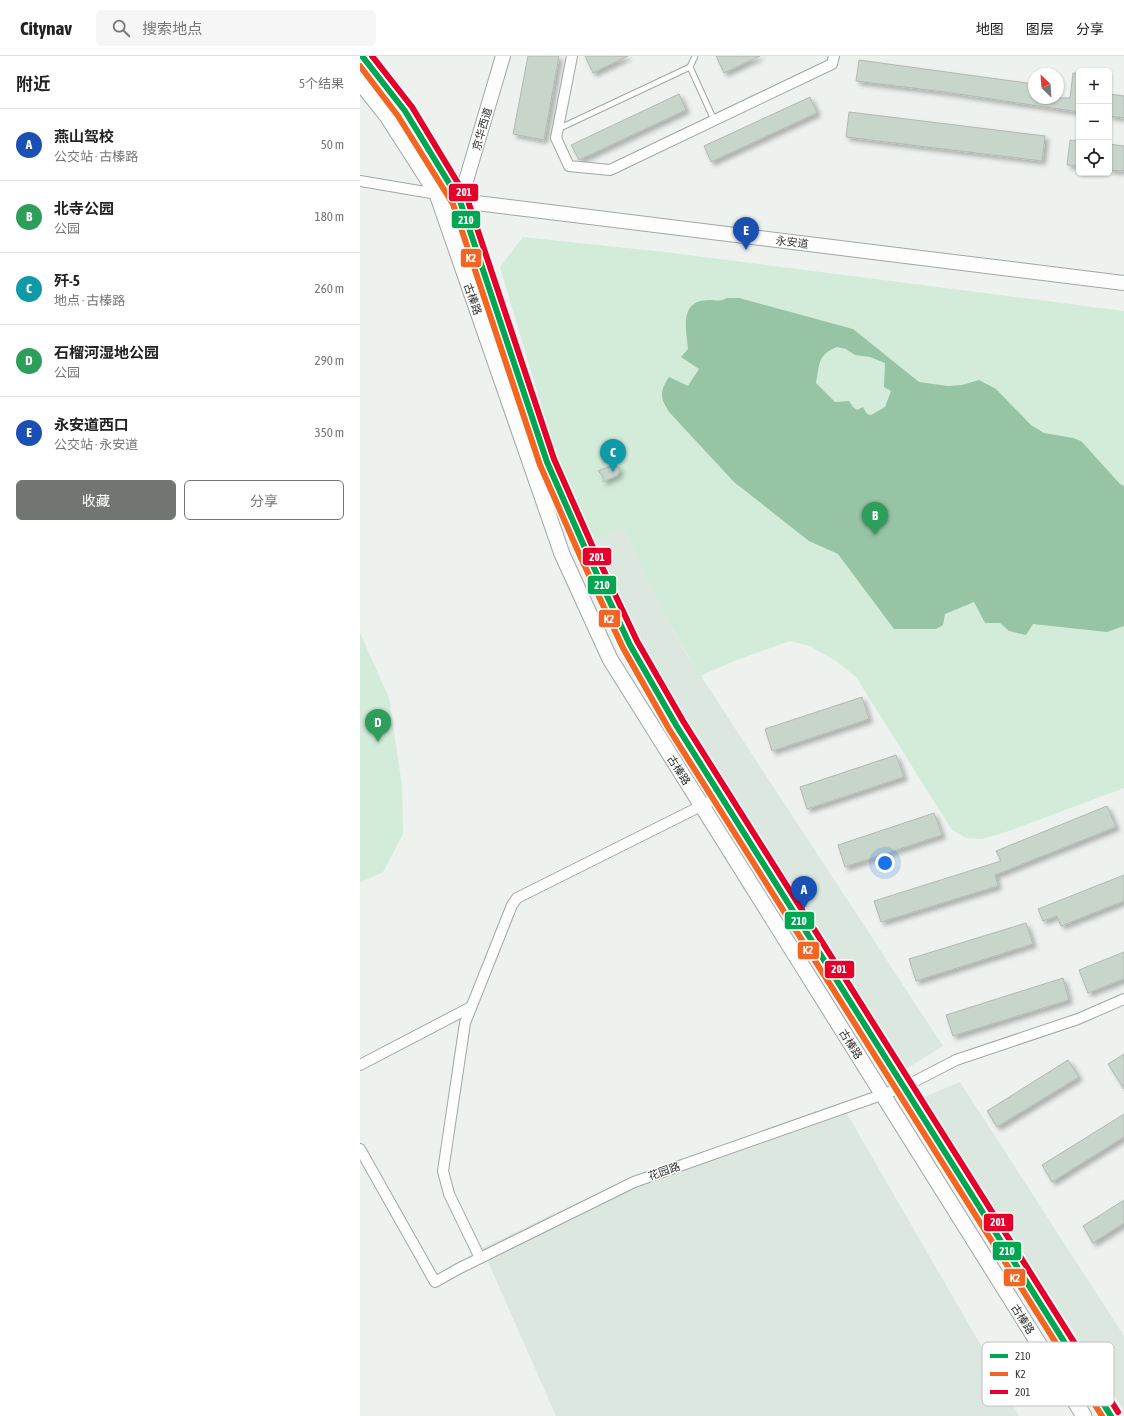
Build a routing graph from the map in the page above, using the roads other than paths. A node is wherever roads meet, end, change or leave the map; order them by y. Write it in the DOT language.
graph roads {
  1 [pos="362,56"];
  2 [pos="503,56"];
  3 [pos="572,56"];
  4 [pos="694,56"];
  5 [pos="834,56"];
  6 [pos="690,68"];
  7 [pos="360,82"];
  8 [pos="714,120"];
  9 [pos="557,130"];
  10 [pos="360,181"];
  11 [pos="437,194"];
  12 [pos="460,201"];
  13 [pos="1124,283"];
  14 [pos="721,796"];
  15 [pos="702,806"];
  16 [pos="1124,999"];
  17 [pos="471,1007"];
  18 [pos="360,1065"];
  19 [pos="904,1087"];
  20 [pos="882,1094"];
  21 [pos="360,1149"];
  22 [pos="480,1258"];
  23 [pos="1038,1342"];
  24 [pos="1064,1342"];
  25 [pos="1078,1406"];
  26 [pos="1105,1406"];
  27 [pos="1084,1416"];
  28 [pos="1111,1416"];
  1 -- 12 [label="main road, 古榛路"];
  2 -- 12 [label="main road, 京华西道"];
  3 -- 9 [label="street"];
  4 -- 6 [label="lane"];
  5 -- 8 [label="street"];
  6 -- 8 [label="lane"];
  6 -- 9 [label="lane"];
  7 -- 11 [label="main road, 古榛路"];
  8 -- 9 [label="street"];
  10 -- 11 [label="street"];
  11 -- 12 [label="main road, 永安道"];
  11 -- 15 [label="main road, 古榛路"];
  12 -- 13 [label="main road, 永安道"];
  12 -- 14 [label="main road, 古榛路"];
  14 -- 15 [label="street"];
  14 -- 19 [label="main road, 古榛路"];
  15 -- 17 [label="street"];
  15 -- 20 [label="main road, 古榛路"];
  16 -- 19 [label="street, 花园路"];
  17 -- 18 [label="street"];
  17 -- 22 [label="street"];
  19 -- 20 [label="street, 花园路"];
  19 -- 24 [label="main road, 古榛路"];
  20 -- 22 [label="street, 花园路"];
  20 -- 23 [label="main road, 古榛路"];
  21 -- 22 [label="street, 花园路"];
  25 -- 27 [label="main road, 古榛路"];
  26 -- 28 [label="main road, 古榛路"];
}
